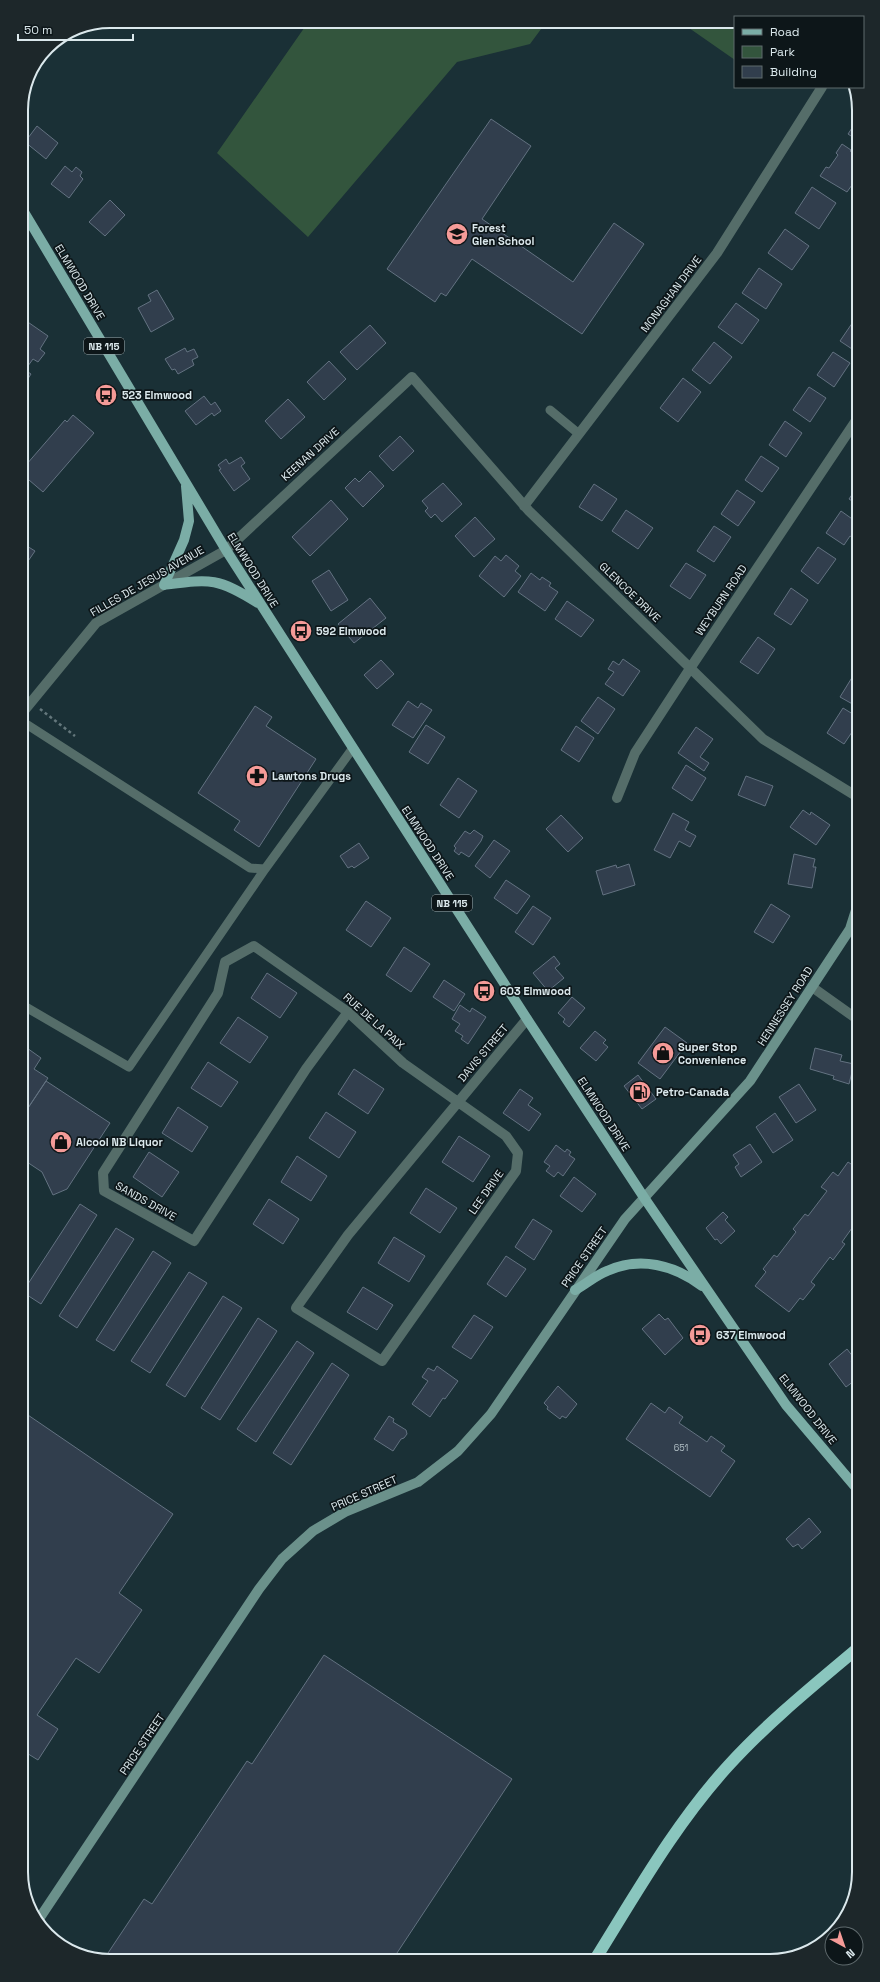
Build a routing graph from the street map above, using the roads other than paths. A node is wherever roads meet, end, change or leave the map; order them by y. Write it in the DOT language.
graph roads {
  1 [pos="821,88"];
  2 [pos="28,219"];
  3 [pos="412,377"];
  4 [pos="550,410"];
  5 [pos="852,426"];
  6 [pos="579,434"];
  7 [pos="186,484"];
  8 [pos="524,506"];
  9 [pos="226,550"];
  10 [pos="164,585"];
  11 [pos="261,605"];
  12 [pos="691,667"];
  13 [pos="28,706"];
  14 [pos="28,725"];
  15 [pos="353,748"];
  16 [pos="852,794"];
  17 [pos="617,798"];
  18 [pos="265,869"];
  19 [pos="852,923"];
  20 [pos="254,946"];
  21 [pos="812,987"];
  22 [pos="28,1008"];
  23 [pos="348,1012"];
  24 [pos="852,1015"];
  25 [pos="527,1019"];
  26 [pos="458,1101"];
  27 [pos="644,1199"];
  28 [pos="576,1290"];
  29 [pos="709,1292"];
  30 [pos="852,1483"];
  31 [pos="852,1653"];
  32 [pos="41,1916"];
  33 [pos="599,1954"];
  1 -- 6 [label="street, MONAGHAN DRIVE"];
  2 -- 7 [label="main road, ELMWOOD DRIVE / NB 115"];
  3 -- 8 [label="street, GLENCOE DRIVE"];
  3 -- 9 [label="street, KEENAN DRIVE"];
  4 -- 6 [label="lane"];
  5 -- 12 [label="street, WEYBURN ROAD"];
  6 -- 8 [label="street, MONAGHAN DRIVE"];
  7 -- 9 [label="main road, ELMWOOD DRIVE / NB 115"];
  7 -- 10 [label="main road"];
  8 -- 12 [label="street, GLENCOE DRIVE"];
  9 -- 10 [label="street, FILLES DE JESUS AVENUE"];
  9 -- 11 [label="main road, ELMWOOD DRIVE / NB 115"];
  10 -- 11 [label="main road"];
  10 -- 13 [label="street, FILLES DE JESUS AVENUE"];
  11 -- 15 [label="main road, ELMWOOD DRIVE / NB 115"];
  12 -- 16 [label="street, GLENCOE DRIVE"];
  12 -- 17 [label="street, WEYBURN ROAD"];
  14 -- 18 [label="lane"];
  15 -- 18 [label="lane"];
  15 -- 25 [label="main road, ELMWOOD DRIVE / NB 115"];
  18 -- 22 [label="lane"];
  19 -- 21 [label="street, HENNESSEY ROAD"];
  20 -- 23 [label="street, RUE DE LA PAIX"];
  20 -- 23 [label="street, SANDS DRIVE"];
  21 -- 24 [label="street"];
  21 -- 27 [label="street, HENNESSEY ROAD"];
  23 -- 26 [label="street, RUE DE LA PAIX"];
  25 -- 26 [label="street, DAVIS STREET"];
  25 -- 27 [label="main road, ELMWOOD DRIVE / NB 115"];
  26 -- 26 [label="street, LEE DRIVE"];
  27 -- 28 [label="street, PRICE STREET"];
  27 -- 29 [label="main road, ELMWOOD DRIVE / NB 115"];
  28 -- 29 [label="main road"];
  28 -- 32 [label="street, PRICE STREET"];
  29 -- 30 [label="main road, ELMWOOD DRIVE / NB 115"];
  31 -- 33 [label="highway"];
}
